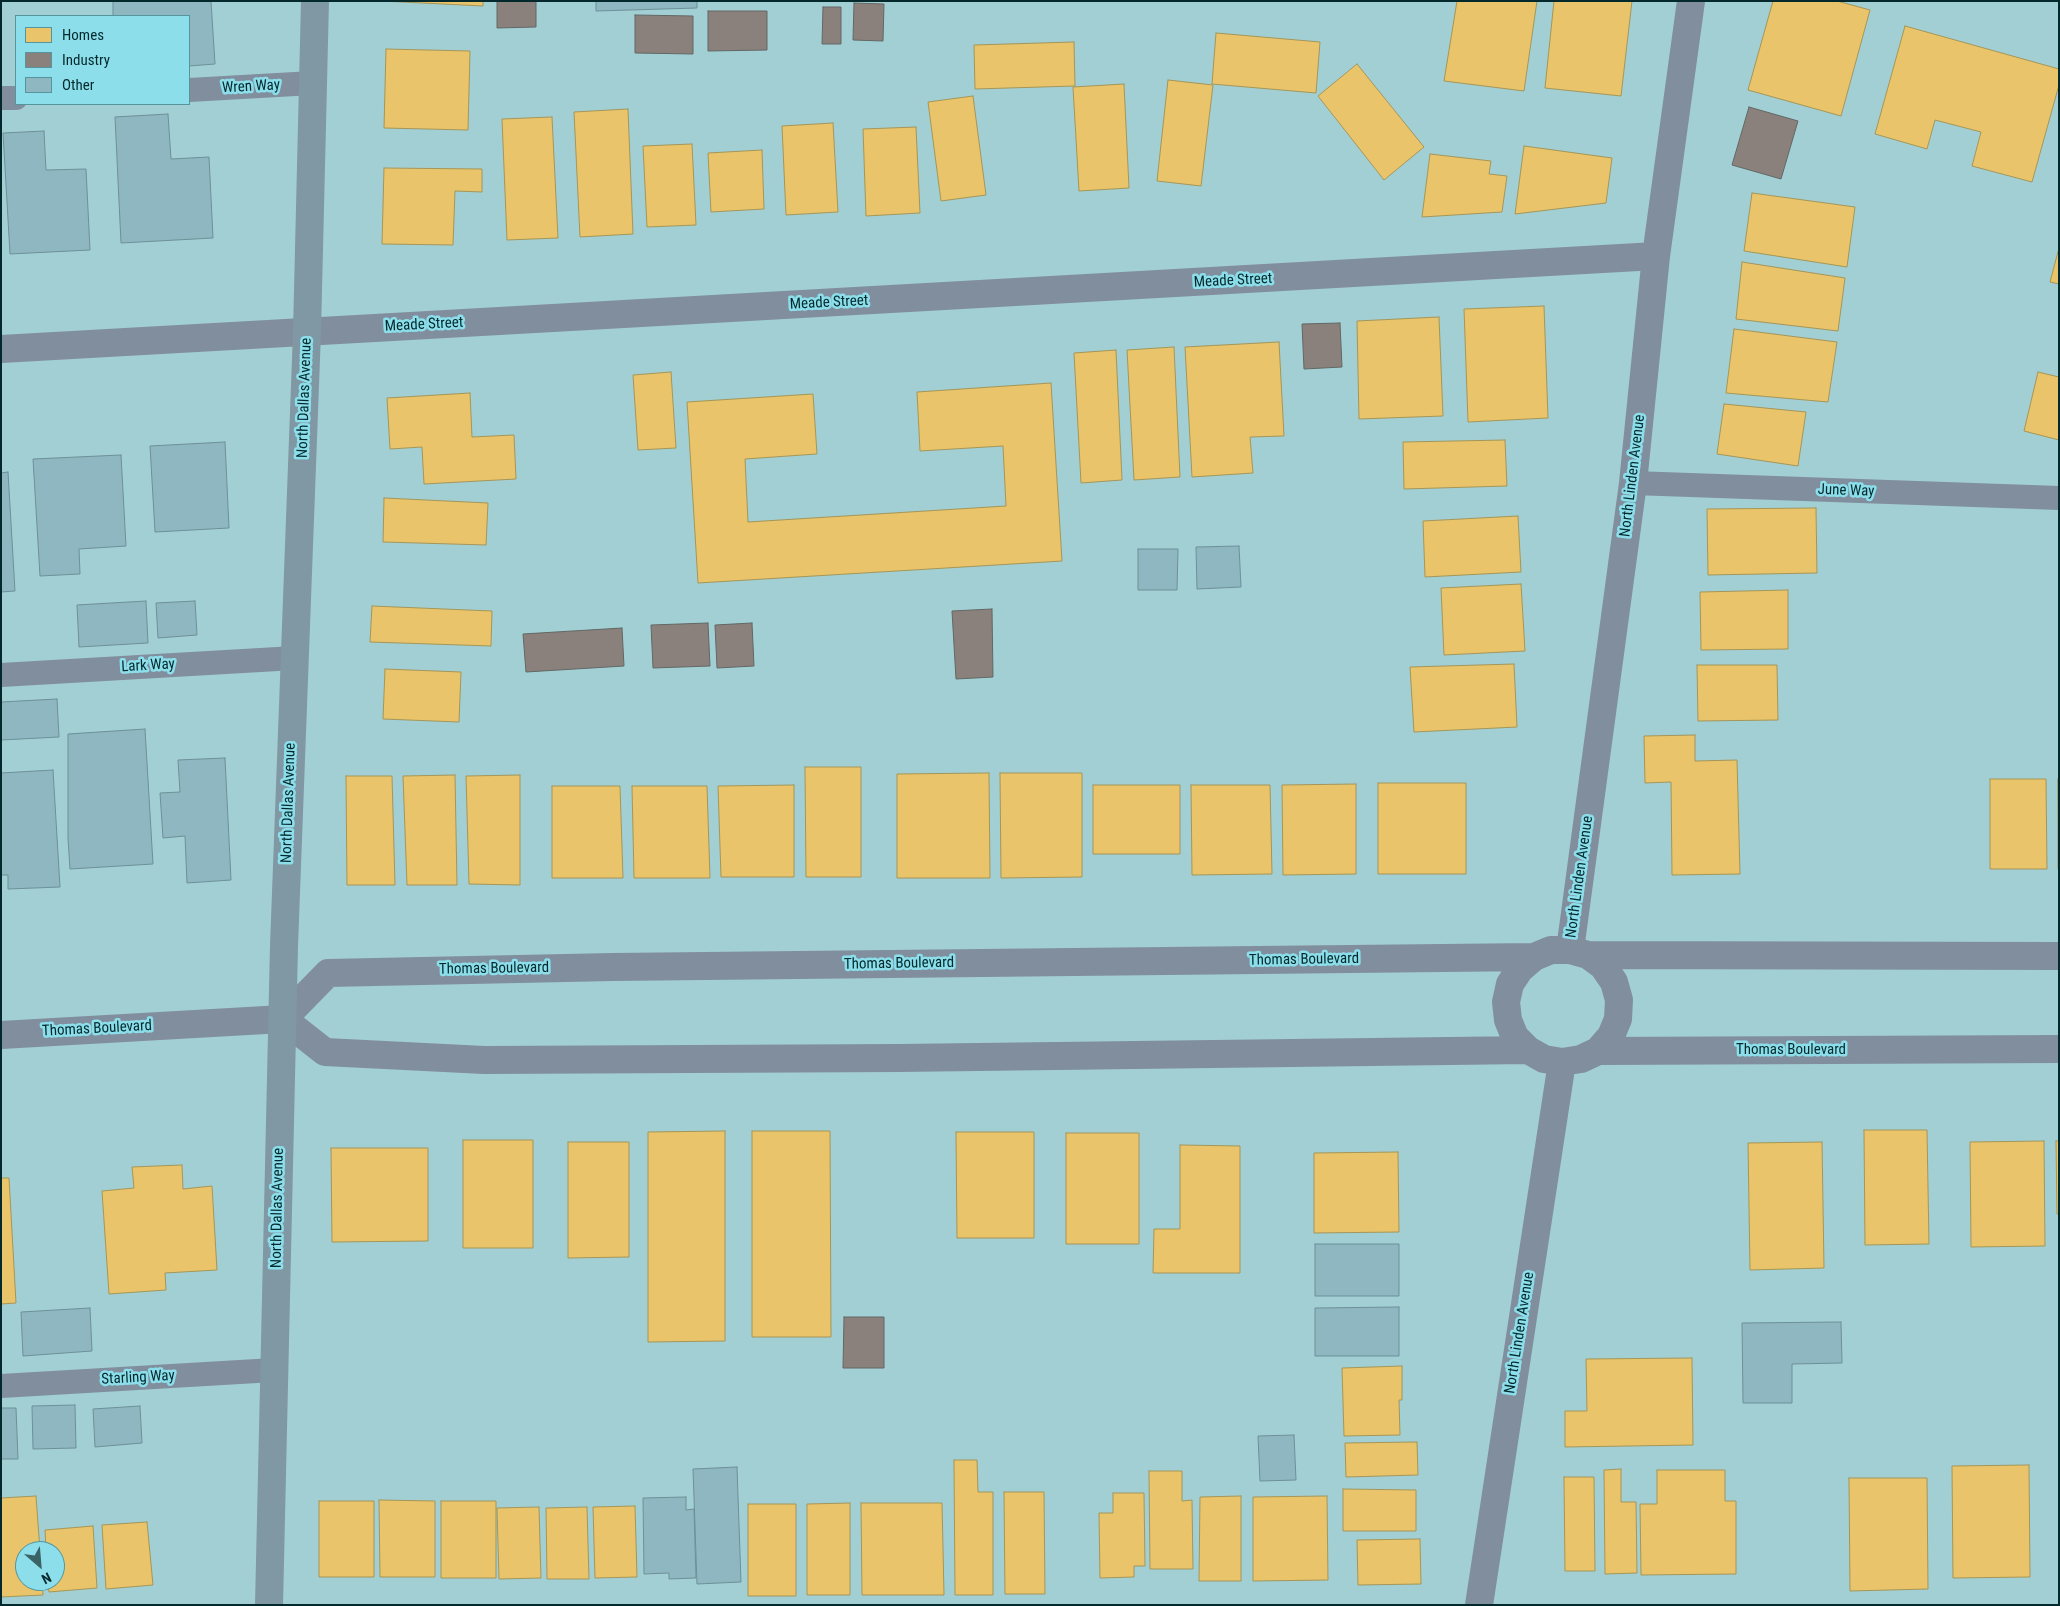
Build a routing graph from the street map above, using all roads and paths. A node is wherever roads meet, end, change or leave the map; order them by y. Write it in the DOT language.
graph roads {
  1 [pos="315,1"];
  2 [pos="1691,1"];
  3 [pos="313,83"];
  4 [pos="190,90"];
  5 [pos="1,98"];
  6 [pos="15,98"];
  7 [pos="1656,256"];
  8 [pos="307,332"];
  9 [pos="1,348"];
  10 [pos="1633,483"];
  11 [pos="2059,498"];
  12 [pos="295,658"];
  13 [pos="1,675"];
  14 [pos="2059,956"];
  15 [pos="1587,957"];
  16 [pos="1527,963"];
  17 [pos="283,1019"];
  18 [pos="1,1035"];
  19 [pos="1522,1044"];
  20 [pos="2059,1049"];
  21 [pos="1598,1050"];
  22 [pos="1562,1062"];
  23 [pos="274,1370"];
  24 [pos="1,1386"];
  25 [pos="269,1605"];
  26 [pos="1478,1605"];
  1 -- 3 [label="main road, North Dallas Avenue"];
  2 -- 7 [label="street, North Linden Avenue"];
  3 -- 4 [label="lane, Wren Way"];
  3 -- 8 [label="main road, North Dallas Avenue"];
  5 -- 6 [label="lane"];
  7 -- 8 [label="street, Meade Street"];
  7 -- 10 [label="street, North Linden Avenue"];
  8 -- 9 [label="street, Meade Street"];
  8 -- 12 [label="main road, North Dallas Avenue"];
  10 -- 11 [label="lane, June Way"];
  10 -- 15 [label="street, North Linden Avenue"];
  12 -- 13 [label="lane, Lark Way"];
  12 -- 17 [label="main road, North Dallas Avenue"];
  14 -- 15 [label="street, Thomas Boulevard"];
  15 -- 16 [label="street, Thomas Boulevard"];
  15 -- 21 [label="street"];
  16 -- 17 [label="street, Thomas Boulevard"];
  16 -- 19 [label="street"];
  17 -- 18 [label="street, Thomas Boulevard"];
  17 -- 19 [label="street, Thomas Boulevard"];
  17 -- 23 [label="main road, North Dallas Avenue"];
  19 -- 22 [label="street, Thomas Boulevard"];
  20 -- 21 [label="street, Thomas Boulevard"];
  21 -- 22 [label="street, Thomas Boulevard"];
  22 -- 26 [label="street, North Linden Avenue"];
  23 -- 24 [label="lane, Starling Way"];
  23 -- 25 [label="main road, North Dallas Avenue"];
}
